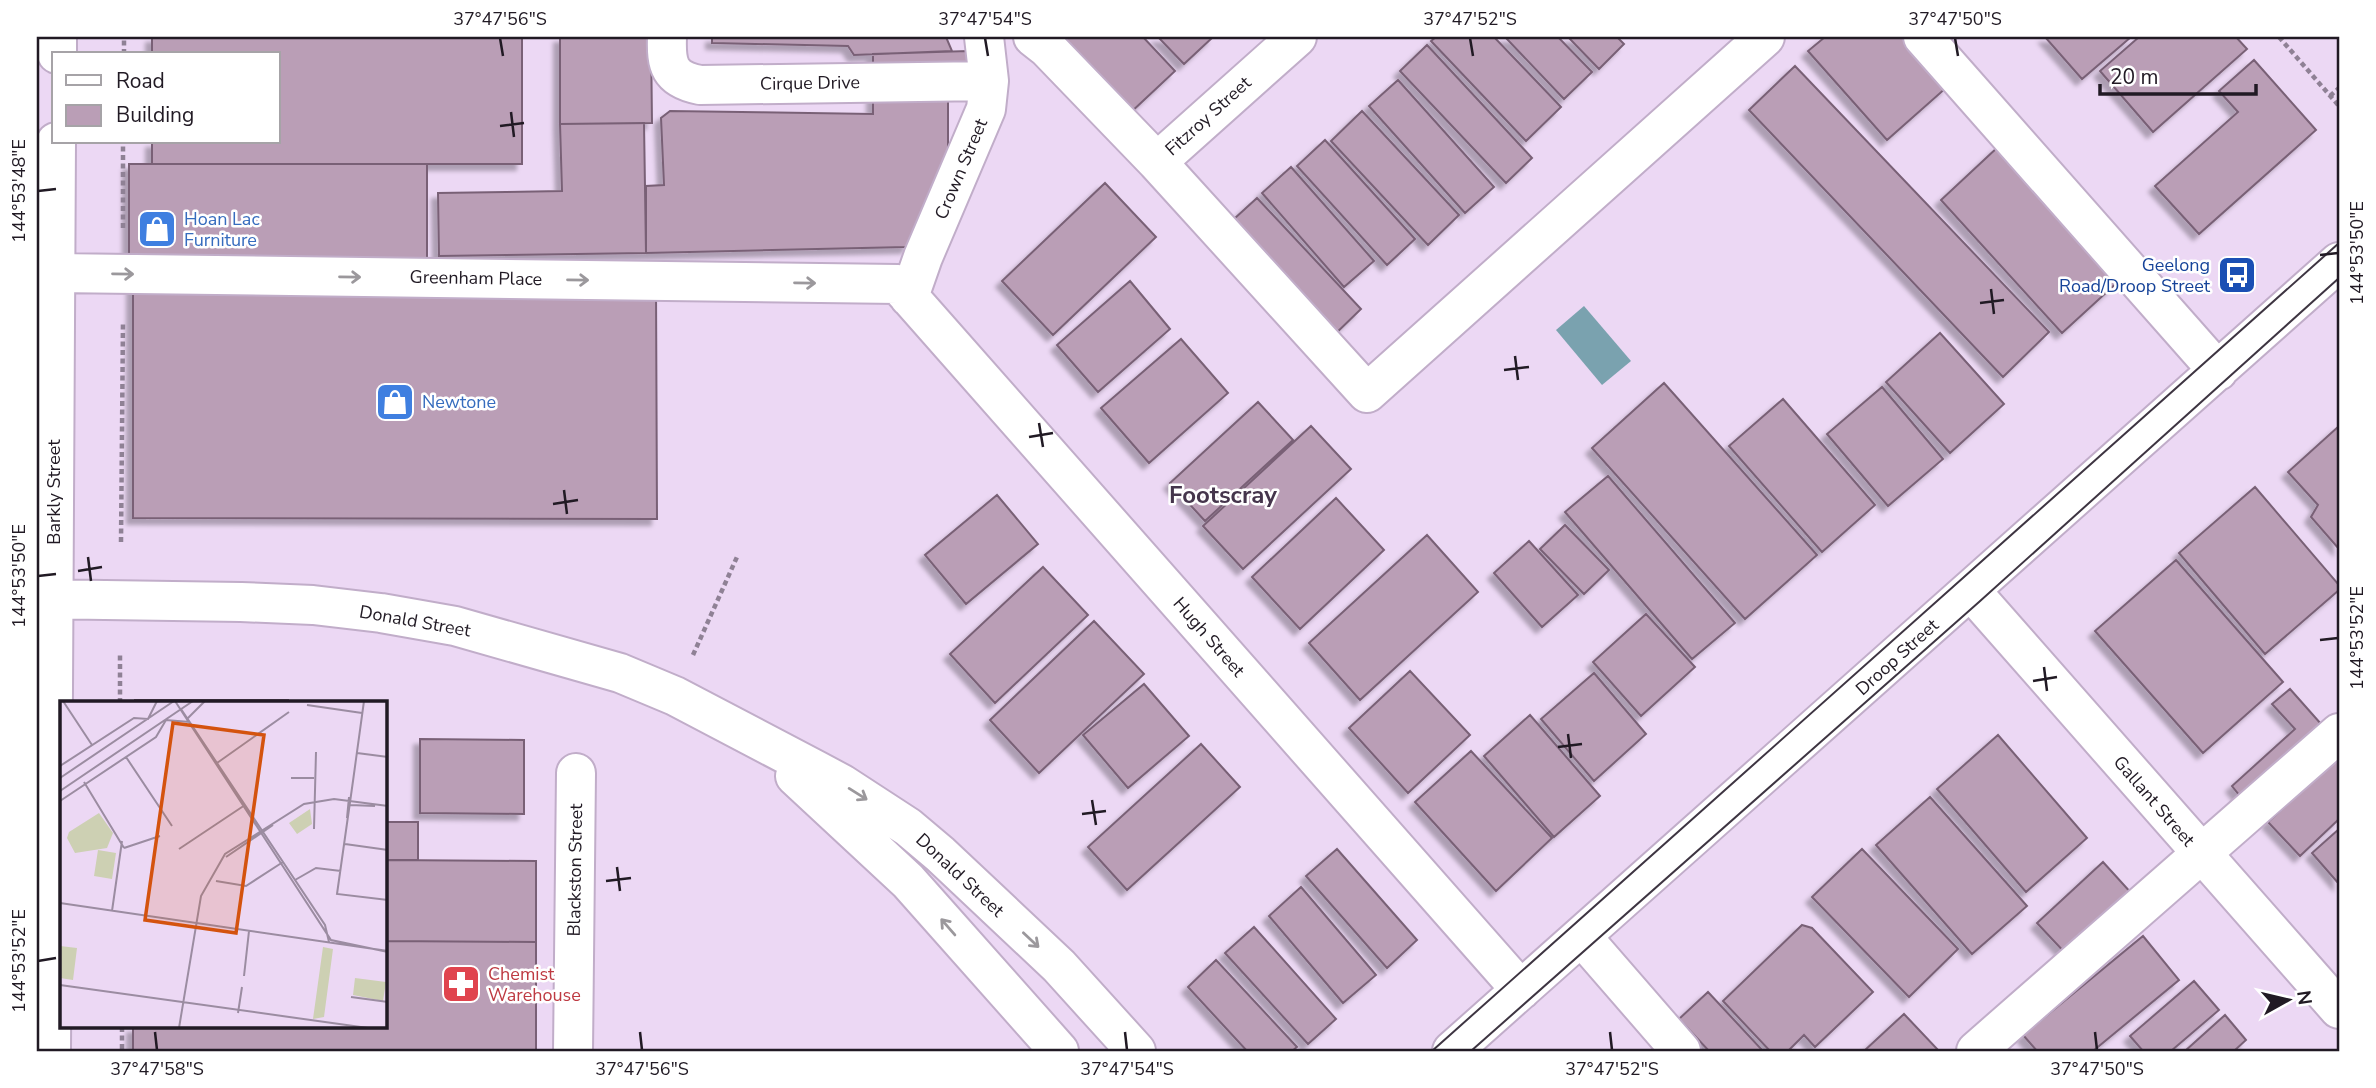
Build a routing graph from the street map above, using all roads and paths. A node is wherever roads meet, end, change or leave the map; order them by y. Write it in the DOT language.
graph roads {
  1 [pos="667,37"];
  2 [pos="984,37"];
  3 [pos="1033,37"];
  4 [pos="1297,37"];
  5 [pos="1765,37"];
  6 [pos="1923,37"];
  7 [pos="2279,37"];
  8 [pos="989,81"];
  9 [pos="2339,88"];
  10 [pos="2330,96"];
  11 [pos="2339,106"];
  12 [pos="56,144"];
  13 [pos="123,144"];
  14 [pos="1157,162"];
  15 [pos="49,250"];
  16 [pos="2339,262"];
  17 [pos="123,274"];
  18 [pos="904,290"];
  19 [pos="2218,371"];
  20 [pos="121,542"];
  21 [pos="737,557"];
  22 [pos="1971,591"];
  23 [pos="46,600"];
  24 [pos="120,654"];
  25 [pos="675,696"];
  26 [pos="120,701"];
  27 [pos="2339,733"];
  28 [pos="754,739"];
  29 [pos="576,772"];
  30 [pos="2201,854"];
  31 [pos="1581,937"];
  32 [pos="1521,990"];
  33 [pos="2339,1009"];
  34 [pos="122,1028"];
  35 [pos="51,1051"];
  36 [pos="122,1051"];
  37 [pos="573,1051"];
  38 [pos="1059,1051"];
  39 [pos="1136,1051"];
  40 [pos="1452,1051"];
  41 [pos="1681,1051"];
  42 [pos="1976,1051"];
  1 -- 8 [label="street, Cirque Drive"];
  2 -- 8 [label="street, Crown Street"];
  3 -- 14 [label="street, Fitzroy Street"];
  4 -- 14 [label="street, Fitzroy Street"];
  5 -- 14 [label="street"];
  6 -- 19 [label="street"];
  7 -- 10 [label="path"];
  8 -- 18 [label="street, Crown Street"];
  9 -- 10 [label="path"];
  10 -- 11 [label="path"];
  12 -- 15 [label="street, Barkly Street"];
  13 -- 17 [label="path"];
  15 -- 17 [label="street, Greenham Place"];
  15 -- 23 [label="street, Barkly Street"];
  16 -- 19 [label="street, Droop Street"];
  17 -- 18 [label="street, Greenham Place, one-way"];
  17 -- 20 [label="path"];
  18 -- 32 [label="street, Hugh Street"];
  19 -- 22 [label="street, Droop Street"];
  21 -- 25 [label="path"];
  22 -- 30 [label="street, Gallant Street"];
  22 -- 31 [label="street, Droop Street"];
  23 -- 25 [label="street, Donald Street"];
  23 -- 35 [label="street, Barkly Street"];
  24 -- 26 [label="path"];
  25 -- 28 [label="street, Donald Street"];
  27 -- 30 [label="street"];
  38 -- 28 [label="street, Donald Street, one-way"];
  28 -- 39 [label="street, Donald Street, one-way"];
  29 -- 37 [label="street, Blackston Street"];
  30 -- 33 [label="street, Gallant Street"];
  30 -- 42 [label="street"];
  31 -- 32 [label="street, Droop Street"];
  31 -- 41 [label="street"];
  32 -- 40 [label="street, Droop Street"];
  34 -- 36 [label="path"];
}
